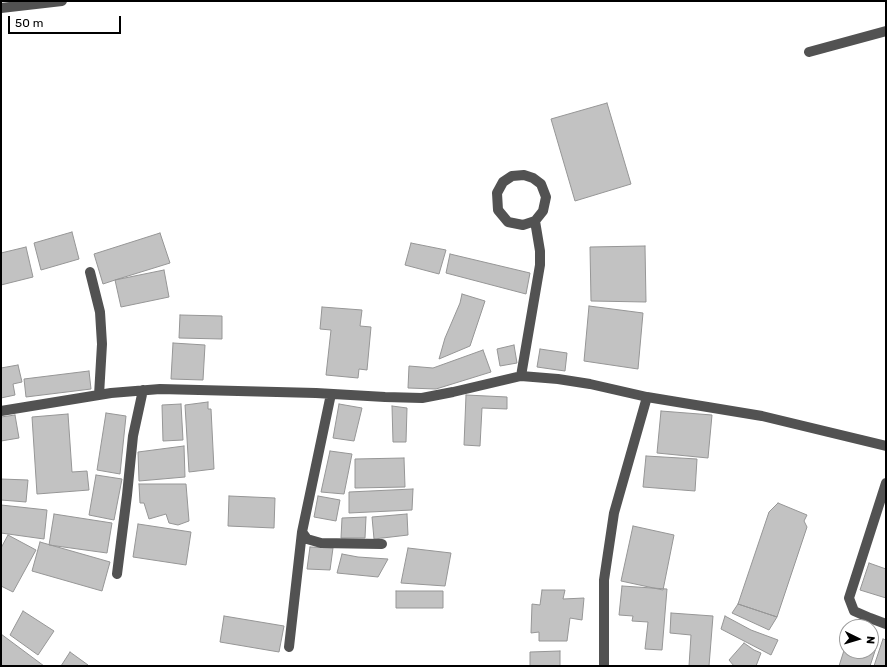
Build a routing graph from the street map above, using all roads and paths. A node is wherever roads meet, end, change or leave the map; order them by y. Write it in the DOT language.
graph roads {
  1 [pos="62,1"];
  2 [pos="1,8"];
  3 [pos="886,31"];
  4 [pos="809,52"];
  5 [pos="535,221"];
  6 [pos="90,272"];
  7 [pos="521,376"];
  8 [pos="144,390"];
  9 [pos="331,394"];
  10 [pos="99,395"];
  11 [pos="647,397"];
  12 [pos="1,411"];
  13 [pos="886,446"];
  14 [pos="886,483"];
  15 [pos="302,532"];
  16 [pos="382,544"];
  17 [pos="116,574"];
  18 [pos="886,624"];
  19 [pos="289,647"];
  20 [pos="604,666"];
  1 -- 2 [label="street"];
  3 -- 4 [label="street"];
  5 -- 5 [label="street"];
  5 -- 7 [label="street"];
  6 -- 10 [label="street"];
  7 -- 9 [label="street"];
  7 -- 11 [label="street"];
  8 -- 9 [label="street"];
  8 -- 10 [label="street"];
  8 -- 17 [label="street"];
  9 -- 15 [label="street"];
  10 -- 12 [label="street"];
  11 -- 13 [label="street"];
  11 -- 20 [label="street"];
  14 -- 18 [label="street"];
  15 -- 16 [label="street"];
  15 -- 19 [label="street"];
}
